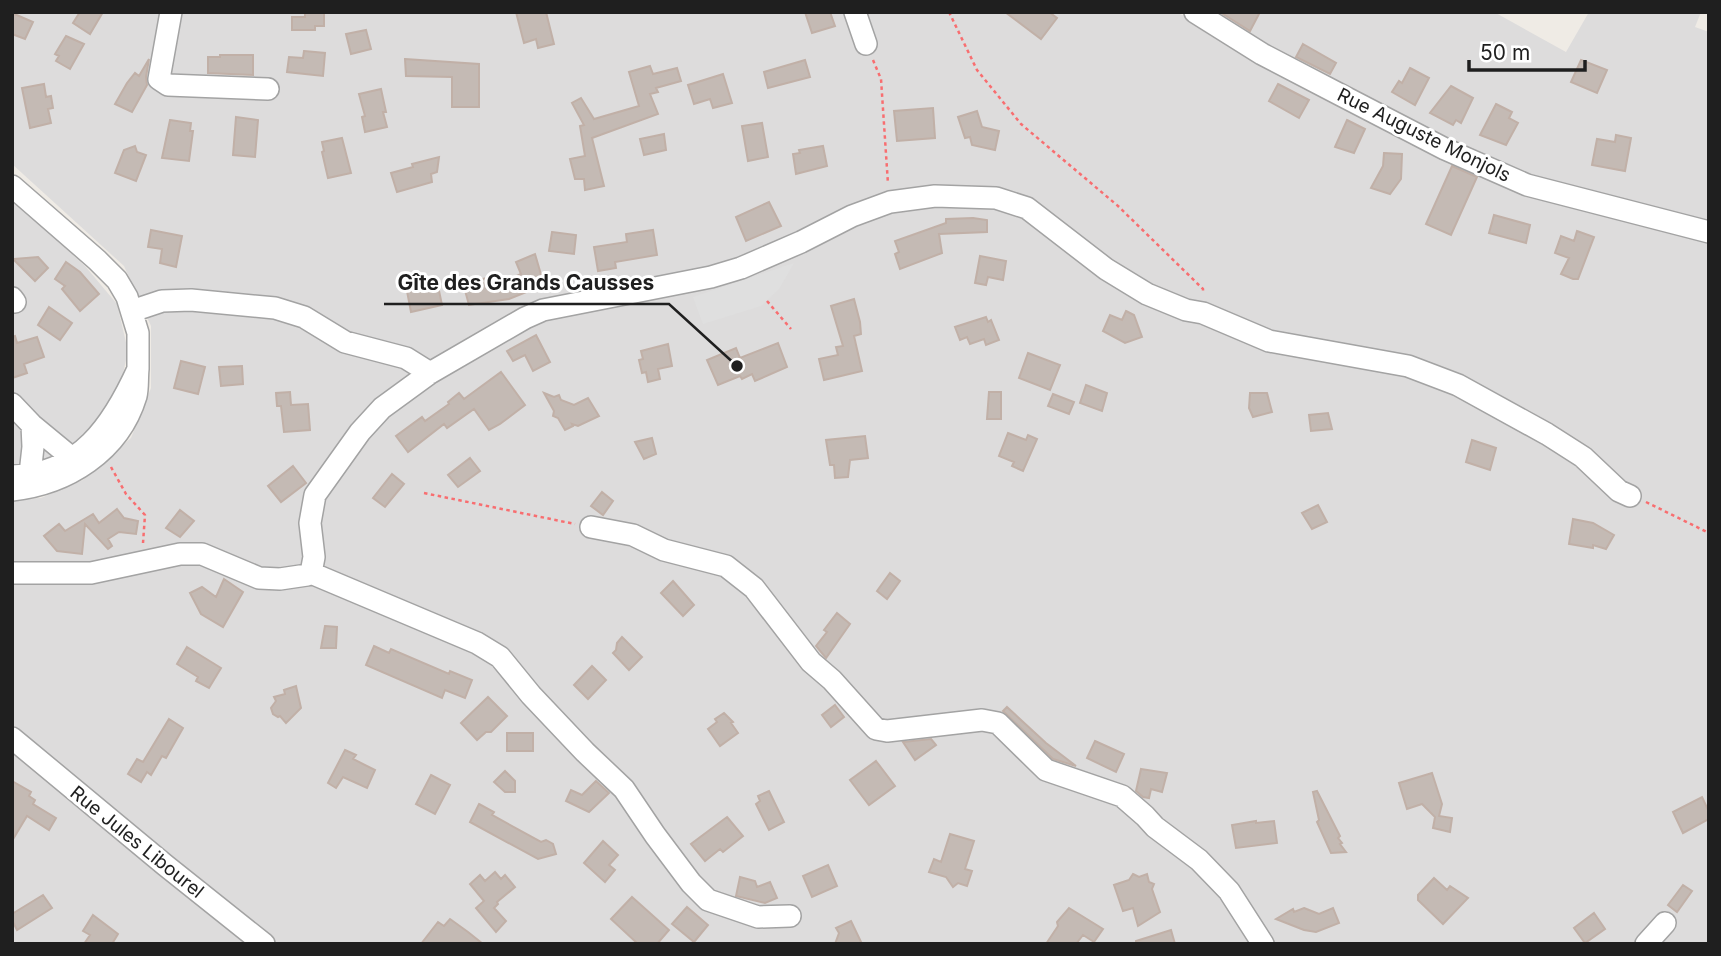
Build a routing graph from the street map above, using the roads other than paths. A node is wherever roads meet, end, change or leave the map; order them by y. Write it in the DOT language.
graph roads {
  1 [pos="171,12"];
  2 [pos="855,12"];
  3 [pos="1195,12"];
  4 [pos="866,44"];
  5 [pos="268,89"];
  6 [pos="12,186"];
  7 [pos="1709,232"];
  8 [pos="132,312"];
  9 [pos="138,369"];
  10 [pos="430,373"];
  11 [pos="12,404"];
  12 [pos="32,425"];
  13 [pos="72,458"];
  14 [pos="21,475"];
  15 [pos="12,490"];
  16 [pos="1630,496"];
  17 [pos="591,527"];
  18 [pos="12,573"];
  19 [pos="311,573"];
  20 [pos="12,738"];
  21 [pos="790,916"];
  22 [pos="1665,923"];
  23 [pos="264,944"];
  24 [pos="1263,944"];
  25 [pos="1646,944"];
  1 -- 5 [label="street"];
  2 -- 4 [label="street"];
  3 -- 7 [label="street, Rue Auguste Monjols"];
  6 -- 8 [label="street"];
  8 -- 9 [label="street"];
  8 -- 10 [label="street"];
  9 -- 13 [label="street"];
  9 -- 15 [label="street"];
  10 -- 16 [label="street"];
  10 -- 19 [label="street"];
  11 -- 12 [label="street"];
  12 -- 13 [label="street"];
  12 -- 14 [label="street"];
  13 -- 14 [label="street"];
  17 -- 24 [label="street"];
  18 -- 19 [label="street"];
  19 -- 21 [label="street"];
  20 -- 23 [label="street, Rue Jules Libourel"];
  22 -- 25 [label="street"];
}
